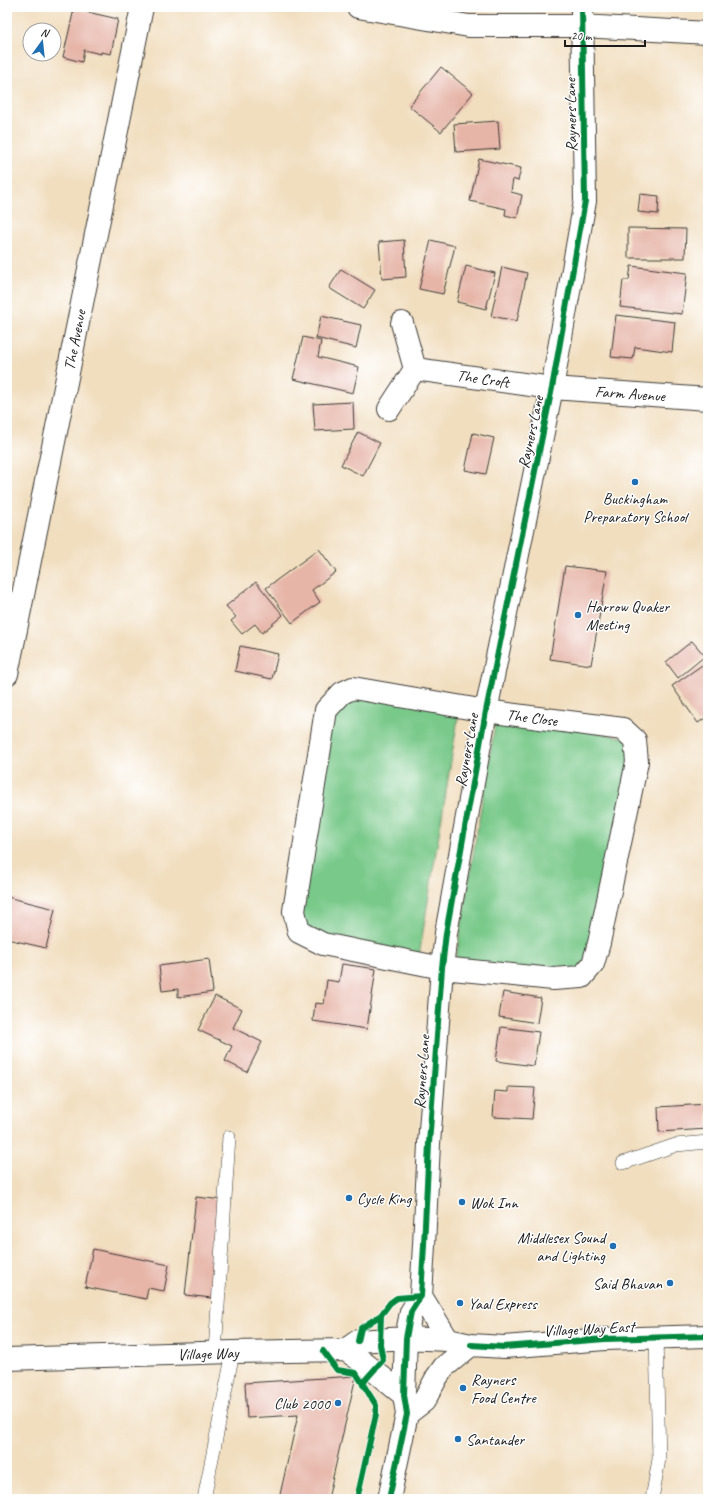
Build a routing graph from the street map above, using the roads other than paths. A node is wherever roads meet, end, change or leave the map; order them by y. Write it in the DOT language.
graph roads {
  1 [pos="142,7"];
  2 [pos="358,7"];
  3 [pos="581,16"];
  4 [pos="708,33"];
  5 [pos="402,323"];
  6 [pos="415,369"];
  7 [pos="552,388"];
  8 [pos="708,399"];
  9 [pos="389,409"];
  10 [pos="7,674"];
  11 [pos="486,711"];
  12 [pos="442,968"];
  13 [pos="229,1137"];
  14 [pos="708,1142"];
  15 [pos="623,1163"];
  16 [pos="421,1296"];
  17 [pos="708,1336"];
  18 [pos="406,1338"];
  19 [pos="656,1338"];
  20 [pos="448,1340"];
  21 [pos="471,1345"];
  22 [pos="345,1350"];
  23 [pos="224,1352"];
  24 [pos="7,1359"];
  25 [pos="405,1405"];
  26 [pos="204,1499"];
  27 [pos="389,1499"];
  28 [pos="652,1499"];
  1 -- 10 [label="street, The Avenue"];
  2 -- 3 [label="street"];
  3 -- 4 [label="street"];
  3 -- 7 [label="street, Rayners Lane"];
  5 -- 6 [label="street"];
  6 -- 7 [label="street, The Croft"];
  6 -- 9 [label="street"];
  7 -- 8 [label="street, Farm Avenue"];
  7 -- 11 [label="street, Rayners Lane"];
  11 -- 12 [label="street, Rayners Lane"];
  11 -- 12 [label="street, The Close"];
  11 -- 12 [label="street, The Close"];
  12 -- 16 [label="street, Rayners Lane"];
  13 -- 23 [label="lane"];
  14 -- 15 [label="lane"];
  16 -- 18 [label="street"];
  16 -- 20 [label="street"];
  17 -- 19 [label="street, Village Way East"];
  18 -- 20 [label="street, Village Way East"];
  18 -- 22 [label="street, Village Way"];
  18 -- 25 [label="street"];
  19 -- 21 [label="street, Village Way East"];
  19 -- 28 [label="lane"];
  20 -- 21 [label="street, Village Way East"];
  21 -- 25 [label="street"];
  22 -- 23 [label="street, Village Way"];
  22 -- 25 [label="street"];
  23 -- 24 [label="street, Village Way"];
  23 -- 26 [label="lane"];
  25 -- 27 [label="street"];
}
